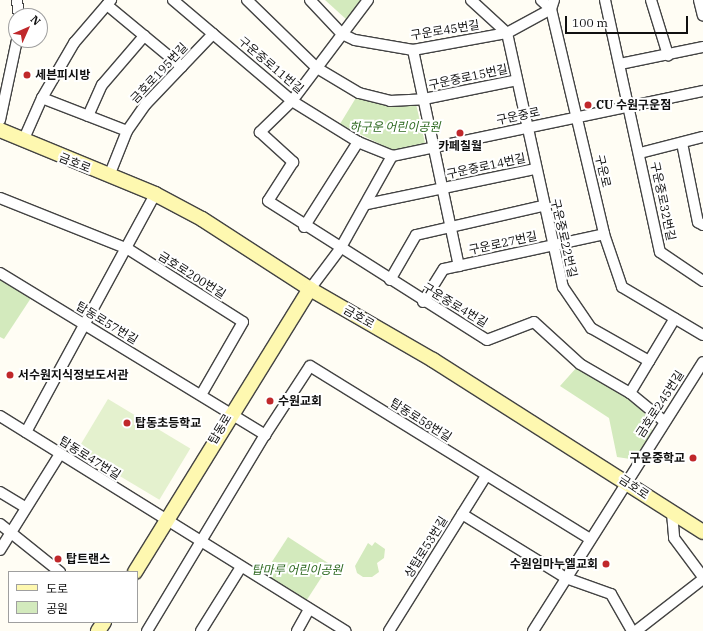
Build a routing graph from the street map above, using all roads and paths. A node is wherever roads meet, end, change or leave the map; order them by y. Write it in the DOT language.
graph roads {
  1 [pos="173,0"];
  2 [pos="246,0"];
  3 [pos="311,0"];
  4 [pos="368,0"];
  5 [pos="472,0"];
  6 [pos="541,0"];
  7 [pos="605,0"];
  8 [pos="651,0"];
  9 [pos="700,0"];
  10 [pos="109,3"];
  11 [pos="553,5"];
  12 [pos="703,16"];
  13 [pos="506,33"];
  14 [pos="214,34"];
  15 [pos="342,34"];
  16 [pos="144,36"];
  17 [pos="703,47"];
  18 [pos="15,48"];
  19 [pos="413,50"];
  20 [pos="668,55"];
  21 [pos="620,64"];
  22 [pos="182,67"];
  23 [pos="317,68"];
  24 [pos="517,80"];
  25 [pos="703,91"];
  26 [pos="42,98"];
  27 [pos="424,100"];
  28 [pos="292,101"];
  29 [pos="631,109"];
  30 [pos="88,116"];
  31 [pos="578,118"];
  32 [pos="0,120"];
  33 [pos="527,127"];
  34 [pos="0,130"];
  35 [pos="127,131"];
  36 [pos="703,138"];
  37 [pos="23,141"];
  38 [pos="358,142"];
  39 [pos="682,142"];
  40 [pos="434,147"];
  41 [pos="640,153"];
  42 [pos="392,156"];
  43 [pos="536,169"];
  44 [pos="109,176"];
  45 [pos="443,188"];
  46 [pos="155,194"];
  47 [pos="0,198"];
  48 [pos="367,204"];
  49 [pos="543,206"];
  50 [pos="703,225"];
  51 [pos="304,227"];
  52 [pos="451,227"];
  53 [pos="604,234"];
  54 [pos="552,246"];
  55 [pos="128,249"];
  56 [pos="340,249"];
  57 [pos="459,266"];
  58 [pos="0,273"];
  59 [pos="702,278"];
  60 [pos="390,280"];
  61 [pos="310,289"];
  62 [pos="423,302"];
  63 [pos="675,318"];
  64 [pos="84,324"];
  65 [pos="703,335"];
  66 [pos="649,361"];
  67 [pos="703,362"];
  68 [pos="630,393"];
  69 [pos="201,395"];
  70 [pos="230,413"];
  71 [pos="0,416"];
  72 [pos="665,422"];
  73 [pos="26,432"];
  74 [pos="266,435"];
  75 [pos="60,454"];
  76 [pos="486,476"];
  77 [pos="626,481"];
  78 [pos="0,492"];
  79 [pos="25,507"];
  80 [pos="672,513"];
  81 [pos="462,514"];
  82 [pos="166,521"];
  83 [pos="0,524"];
  84 [pos="12,531"];
  85 [pos="703,532"];
  86 [pos="590,539"];
  87 [pos="200,542"];
  88 [pos="0,550"];
  89 [pos="240,567"];
  90 [pos="59,571"];
  91 [pos="136,571"];
  92 [pos="566,578"];
  93 [pos="703,578"];
  94 [pos="309,609"];
  95 [pos="147,631"];
  96 [pos="201,631"];
  97 [pos="297,631"];
  98 [pos="346,631"];
  99 [pos="389,631"];
  100 [pos="533,631"];
  101 [pos="632,631"];
  102 [pos="636,631"];
  1 -- 14 [label="street, 구운중로11번길"];
  2 -- 23 [label="street"];
  3 -- 15 [label="street, 구운로45번길"];
  4 -- 15 [label="street"];
  5 -- 13 [label="street, 구운로45번길"];
  6 -- 11 [label="street"];
  7 -- 21 [label="street, 구운중로32번길"];
  8 -- 20 [label="street"];
  9 -- 12 [label="street"];
  10 -- 16 [label="street"];
  10 -- 26 [label="street"];
  11 -- 13 [label="street, 구운로45번길"];
  11 -- 31 [label="street, 구운로"];
  13 -- 19 [label="street, 구운로45번길"];
  13 -- 24 [label="street, 구운중로22번길"];
  14 -- 22 [label="street, 금호로195번길"];
  14 -- 28 [label="street, 구운중로11번길"];
  15 -- 19 [label="street, 구운로45번길"];
  15 -- 23 [label="street"];
  16 -- 22 [label="street"];
  16 -- 30 [label="street"];
  17 -- 20 [label="street"];
  18 -- 32 [label="street"];
  19 -- 27 [label="street, 구운중로15번길"];
  20 -- 21 [label="street"];
  21 -- 29 [label="street, 구운중로32번길"];
  22 -- 35 [label="street, 금호로195번길"];
  23 -- 27 [label="street"];
  23 -- 28 [label="street"];
  24 -- 27 [label="street, 구운중로15번길"];
  24 -- 33 [label="street, 구운중로22번길"];
  25 -- 29 [label="street, 구운중로"];
  26 -- 30 [label="street"];
  26 -- 37 [label="street"];
  27 -- 40 [label="street, 구운중로15번길"];
  28 -- 38 [label="street, 구운중로11번길"];
  28 -- 51 [label="street, 구운중로4번길"];
  29 -- 31 [label="street, 구운중로"];
  29 -- 41 [label="street, 구운중로32번길"];
  30 -- 35 [label="street"];
  31 -- 33 [label="street, 구운중로"];
  31 -- 53 [label="street, 구운로"];
  33 -- 40 [label="street, 구운중로"];
  33 -- 43 [label="street, 구운중로22번길"];
  34 -- 37 [label="street, 금호로"];
  35 -- 44 [label="street, 금호로195번길"];
  36 -- 39 [label="street"];
  37 -- 44 [label="street, 금호로"];
  38 -- 42 [label="street, 구운중로11번길"];
  38 -- 51 [label="street"];
  39 -- 41 [label="street"];
  39 -- 50 [label="street"];
  40 -- 42 [label="street, 구운중로"];
  40 -- 45 [label="street, 구운중로14번길"];
  41 -- 59 [label="street, 구운중로32번길"];
  42 -- 48 [label="street"];
  43 -- 45 [label="street, 구운중로14번길"];
  43 -- 49 [label="street, 구운중로22번길"];
  44 -- 46 [label="street, 금호로"];
  45 -- 48 [label="street"];
  45 -- 52 [label="street, 구운중로14번길"];
  46 -- 55 [label="street"];
  46 -- 61 [label="street, 금호로"];
  47 -- 55 [label="street, 금호로200번길"];
  48 -- 56 [label="street"];
  49 -- 52 [label="street"];
  49 -- 54 [label="street, 구운중로22번길"];
  51 -- 56 [label="street, 구운중로4번길"];
  52 -- 57 [label="street, 구운중로14번길"];
  52 -- 60 [label="street"];
  53 -- 54 [label="street, 구운로27번길"];
  53 -- 63 [label="street, 구운로"];
  54 -- 57 [label="street, 구운로27번길"];
  54 -- 66 [label="street, 구운중로22번길"];
  55 -- 64 [label="street"];
  55 -- 69 [label="street, 금호로200번길"];
  56 -- 60 [label="street, 구운중로4번길"];
  56 -- 61 [label="street"];
  57 -- 62 [label="street, 구운로27번길"];
  58 -- 64 [label="street, 탑동로57번길"];
  60 -- 62 [label="street, 구운중로4번길"];
  61 -- 70 [label="street, 탑동로"];
  61 -- 77 [label="street, 금호로"];
  62 -- 68 [label="street, 구운중로4번길"];
  63 -- 65 [label="street, 구운로"];
  63 -- 66 [label="street"];
  64 -- 69 [label="street, 탑동로57번길"];
  64 -- 73 [label="street"];
  66 -- 68 [label="street"];
  67 -- 72 [label="street, 금호로245번길"];
  68 -- 72 [label="street, 구운중로4번길"];
  69 -- 70 [label="street, 탑동로57번길"];
  70 -- 74 [label="street"];
  70 -- 82 [label="street, 탑동로"];
  71 -- 73 [label="street, 탑동로47번길"];
  72 -- 77 [label="street, 금호로245번길"];
  73 -- 75 [label="street, 탑동로47번길"];
  74 -- 76 [label="street, 탑동로58번길"];
  74 -- 87 [label="street, 탑동로58번길"];
  75 -- 79 [label="street"];
  75 -- 82 [label="street, 탑동로47번길"];
  76 -- 81 [label="street, 상탑로53번길"];
  76 -- 86 [label="street, 탑동로58번길"];
  77 -- 80 [label="street, 금호로"];
  77 -- 86 [label="street, 금호로245번길"];
  78 -- 79 [label="street"];
  79 -- 84 [label="street"];
  80 -- 85 [label="street, 금호로"];
  80 -- 93 [label="street"];
  81 -- 92 [label="street"];
  81 -- 99 [label="street, 상탑로53번길"];
  82 -- 87 [label="street, 탑동로47번길"];
  82 -- 91 [label="street, 탑동로"];
  83 -- 84 [label="street"];
  84 -- 88 [label="street"];
  84 -- 90 [label="street"];
  86 -- 92 [label="street, 금호로245번길"];
  87 -- 89 [label="street, 탑동로47번길"];
  87 -- 95 [label="street, 탑동로58번길"];
  89 -- 94 [label="street, 탑동로47번길"];
  89 -- 96 [label="street"];
  92 -- 100 [label="street, 금호로245번길"];
  92 -- 101 [label="street"];
  93 -- 102 [label="street"];
  94 -- 97 [label="street"];
  94 -- 98 [label="street, 탑동로47번길"];
}
